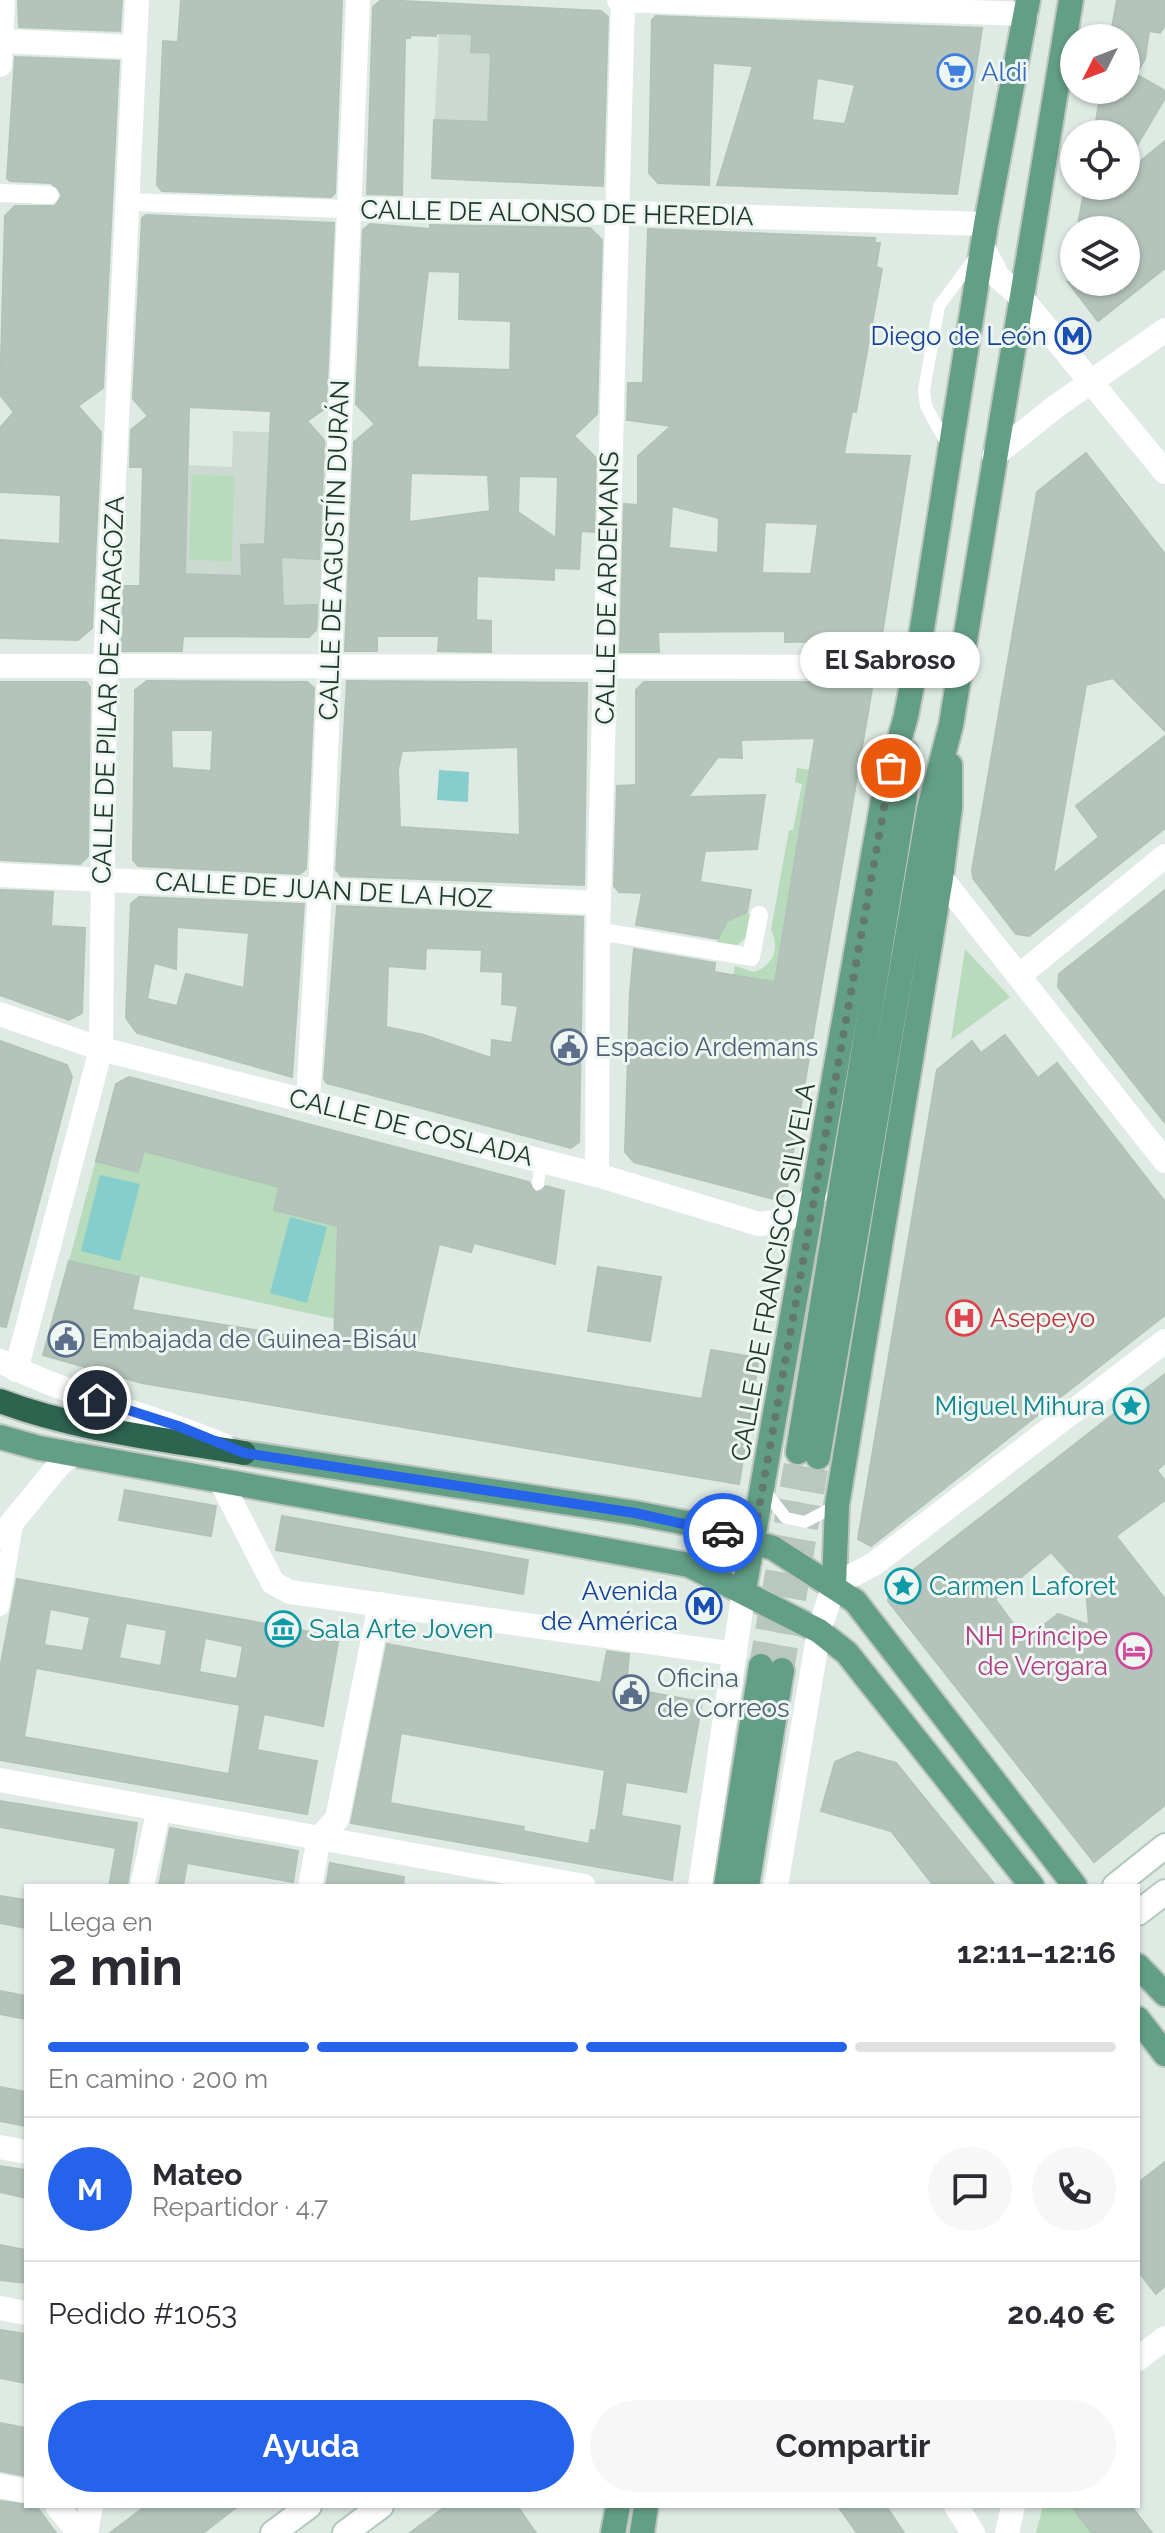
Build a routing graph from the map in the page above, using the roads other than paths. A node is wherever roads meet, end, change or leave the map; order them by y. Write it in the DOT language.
graph roads {
  1 [pos="3,0"];
  2 [pos="137,0"];
  3 [pos="358,0"];
  4 [pos="622,0"];
  5 [pos="1071,0"];
  6 [pos="1027,7"];
  7 [pos="135,47"];
  8 [pos="1,53"];
  9 [pos="0,193"];
  10 [pos="50,195"];
  11 [pos="128,202"];
  12 [pos="346,209"];
  13 [pos="615,213"];
  14 [pos="984,236"];
  15 [pos="1020,296"];
  16 [pos="1165,330"];
  17 [pos="1091,384"];
  18 [pos="949,449"];
  19 [pos="994,456"];
  20 [pos="1165,472"];
  21 [pos="0,666"];
  22 [pos="605,667"];
  23 [pos="915,667"];
  24 [pos="105,669"];
  25 [pos="329,669"];
  26 [pos="906,716"];
  27 [pos="951,725"];
  28 [pos="1165,856"];
  29 [pos="0,875"];
  30 [pos="941,878"];
  31 [pos="102,879"];
  32 [pos="319,890"];
  33 [pos="599,903"];
  34 [pos="759,915"];
  35 [pos="598,931"];
  36 [pos="1019,976"];
  37 [pos="0,1014"];
  38 [pos="101,1049"];
  39 [pos="308,1100"];
  40 [pos="1165,1161"];
  41 [pos="597,1175"];
  42 [pos="815,1195"];
  43 [pos="1165,1341"];
  44 [pos="8,1366"];
  45 [pos="0,1401"];
  46 [pos="0,1437"];
  47 [pos="244,1453"];
  48 [pos="74,1454"];
  49 [pos="220,1480"];
  50 [pos="764,1490"];
  51 [pos="837,1505"];
  52 [pos="7,1528"];
  53 [pos="753,1542"];
  54 [pos="834,1585"];
  55 [pos="744,1590"];
  56 [pos="380,1604"];
  57 [pos="0,1607"];
  58 [pos="819,1631"];
  59 [pos="735,1654"];
  60 [pos="0,1780"];
  61 [pos="159,1809"];
  62 [pos="319,1838"];
  63 [pos="1165,1846"];
  64 [pos="481,1877"];
  65 [pos="142,1884"];
  66 [pos="310,1884"];
  67 [pos="561,1884"];
  68 [pos="700,1884"];
  69 [pos="726,1884"];
  70 [pos="747,1884"];
  71 [pos="776,1884"];
  72 [pos="1030,1884"];
  73 [pos="1073,1884"];
  74 [pos="1118,1884"];
  75 [pos="1165,1892"];
  76 [pos="1140,1911"];
  77 [pos="1140,1968"];
  78 [pos="1165,1994"];
  79 [pos="1140,2022"];
  80 [pos="1165,2054"];
  81 [pos="0,2147"];
  82 [pos="24,2152"];
  83 [pos="0,2308"];
  84 [pos="24,2313"];
  85 [pos="1165,2338"];
  86 [pos="1140,2357"];
  87 [pos="0,2486"];
  88 [pos="24,2491"];
  89 [pos="59,2508"];
  90 [pos="91,2508"];
  91 [pos="306,2508"];
  92 [pos="378,2508"];
  93 [pos="618,2508"];
  94 [pos="646,2508"];
  95 [pos="957,2508"];
  96 [pos="1013,2508"];
  97 [pos="79,2533"];
  98 [pos="86,2533"];
  99 [pos="273,2533"];
  100 [pos="345,2533"];
  101 [pos="613,2533"];
  102 [pos="642,2533"];
  103 [pos="973,2533"];
  104 [pos="1007,2533"];
  1 -- 8 [label="street"];
  2 -- 7 [label="street, CALLE DE PILAR DE ZARAGOZA"];
  3 -- 12 [label="street, CALLE DE AGUSTÍN DURÁN"];
  4 -- 6 [label="street"];
  4 -- 13 [label="street, CALLE DE ARDEMANS"];
  5 -- 15 [label="main road, CALLE DE FRANCISCO SILVELA"];
  6 -- 14 [label="main road, CALLE DE FRANCISCO SILVELA"];
  7 -- 8 [label="street"];
  7 -- 11 [label="street, CALLE DE PILAR DE ZARAGOZA"];
  9 -- 10 [label="street"];
  11 -- 12 [label="street, CALLE DE ALONSO DE HEREDIA"];
  11 -- 24 [label="street, CALLE DE PILAR DE ZARAGOZA"];
  12 -- 13 [label="street, CALLE DE ALONSO DE HEREDIA"];
  12 -- 25 [label="street, CALLE DE AGUSTÍN DURÁN"];
  13 -- 14 [label="street, CALLE DE ALONSO DE HEREDIA"];
  13 -- 22 [label="street, CALLE DE ARDEMANS"];
  14 -- 15 [label="street"];
  14 -- 18 [label="main road, CALLE DE FRANCISCO SILVELA"];
  14 -- 18 [label="lane"];
  15 -- 17 [label="street"];
  15 -- 19 [label="main road, CALLE DE FRANCISCO SILVELA"];
  16 -- 17 [label="street"];
  17 -- 19 [label="street"];
  17 -- 20 [label="street"];
  18 -- 23 [label="main road, CALLE DE FRANCISCO SILVELA"];
  19 -- 27 [label="main road, CALLE DE FRANCISCO SILVELA"];
  21 -- 24 [label="street"];
  22 -- 23 [label="street"];
  22 -- 25 [label="street"];
  22 -- 33 [label="street, CALLE DE ARDEMANS"];
  23 -- 26 [label="main road, CALLE DE FRANCISCO SILVELA"];
  24 -- 25 [label="street"];
  24 -- 31 [label="street, CALLE DE PILAR DE ZARAGOZA"];
  25 -- 32 [label="street, CALLE DE AGUSTÍN DURÁN"];
  26 -- 27 [label="main road, CALLE DE FRANCISCO SILVELA"];
  26 -- 42 [label="main road, CALLE DE FRANCISCO SILVELA"];
  27 -- 30 [label="main road, CALLE DE FRANCISCO SILVELA"];
  28 -- 36 [label="street"];
  29 -- 31 [label="street, CALLE DE JUAN DE LA HOZ"];
  30 -- 36 [label="street"];
  30 -- 51 [label="main road, CALLE DE FRANCISCO SILVELA"];
  31 -- 32 [label="street, CALLE DE JUAN DE LA HOZ"];
  31 -- 38 [label="street, CALLE DE PILAR DE ZARAGOZA"];
  32 -- 33 [label="street, CALLE DE JUAN DE LA HOZ"];
  32 -- 39 [label="street, CALLE DE AGUSTÍN DURÁN"];
  33 -- 35 [label="street, CALLE DE ARDEMANS"];
  34 -- 35 [label="street"];
  35 -- 41 [label="street, CALLE DE ARDEMANS"];
  36 -- 40 [label="street"];
  37 -- 38 [label="street, CALLE DE COSLADA"];
  38 -- 39 [label="street, CALLE DE COSLADA"];
  38 -- 44 [label="street, CALLE DE PILAR DE ZARAGOZA"];
  39 -- 41 [label="street, CALLE DE COSLADA"];
  41 -- 42 [label="street, CALLE DE COSLADA"];
  42 -- 50 [label="main road, CALLE DE FRANCISCO SILVELA"];
  43 -- 54 [label="street"];
  44 -- 47 [label="street"];
  45 -- 47 [label="highway"];
  46 -- 48 [label="main road"];
  47 -- 53 [label="main road"];
  48 -- 49 [label="main road"];
  48 -- 52 [label="street"];
  49 -- 55 [label="main road"];
  49 -- 56 [label="street"];
  50 -- 51 [label="lane"];
  50 -- 53 [label="main road, CALLE DE FRANCISCO SILVELA"];
  51 -- 54 [label="main road, CALLE DE FRANCISCO SILVELA"];
  52 -- 57 [label="street"];
  53 -- 54 [label="main road"];
  53 -- 55 [label="main road, CALLE DE FRANCISCO SILVELA"];
  54 -- 58 [label="street, CALLE DE FRANCISCO SILVELA"];
  54 -- 73 [label="main road"];
  55 -- 58 [label="main road"];
  55 -- 59 [label="street, CALLE DE FRANCISCO SILVELA"];
  56 -- 59 [label="street"];
  56 -- 62 [label="street"];
  58 -- 71 [label="street, CALLE DE FRANCISCO SILVELA"];
  58 -- 72 [label="main road"];
  59 -- 68 [label="street, CALLE DE FRANCISCO SILVELA"];
  60 -- 61 [label="street"];
  61 -- 62 [label="street"];
  61 -- 65 [label="street"];
  62 -- 64 [label="street"];
  62 -- 66 [label="street"];
  63 -- 74 [label="street"];
  64 -- 67 [label="street"];
  69 -- 70 [label="main road"];
  75 -- 76 [label="street"];
  77 -- 78 [label="main road"];
  79 -- 80 [label="main road"];
  81 -- 82 [label="street"];
  83 -- 84 [label="street"];
  85 -- 86 [label="street"];
  87 -- 88 [label="street"];
  89 -- 97 [label="street"];
  90 -- 98 [label="street"];
  91 -- 99 [label="street"];
  92 -- 100 [label="street"];
  93 -- 101 [label="main road"];
  94 -- 102 [label="main road"];
  95 -- 103 [label="street"];
  96 -- 104 [label="street"];
}
